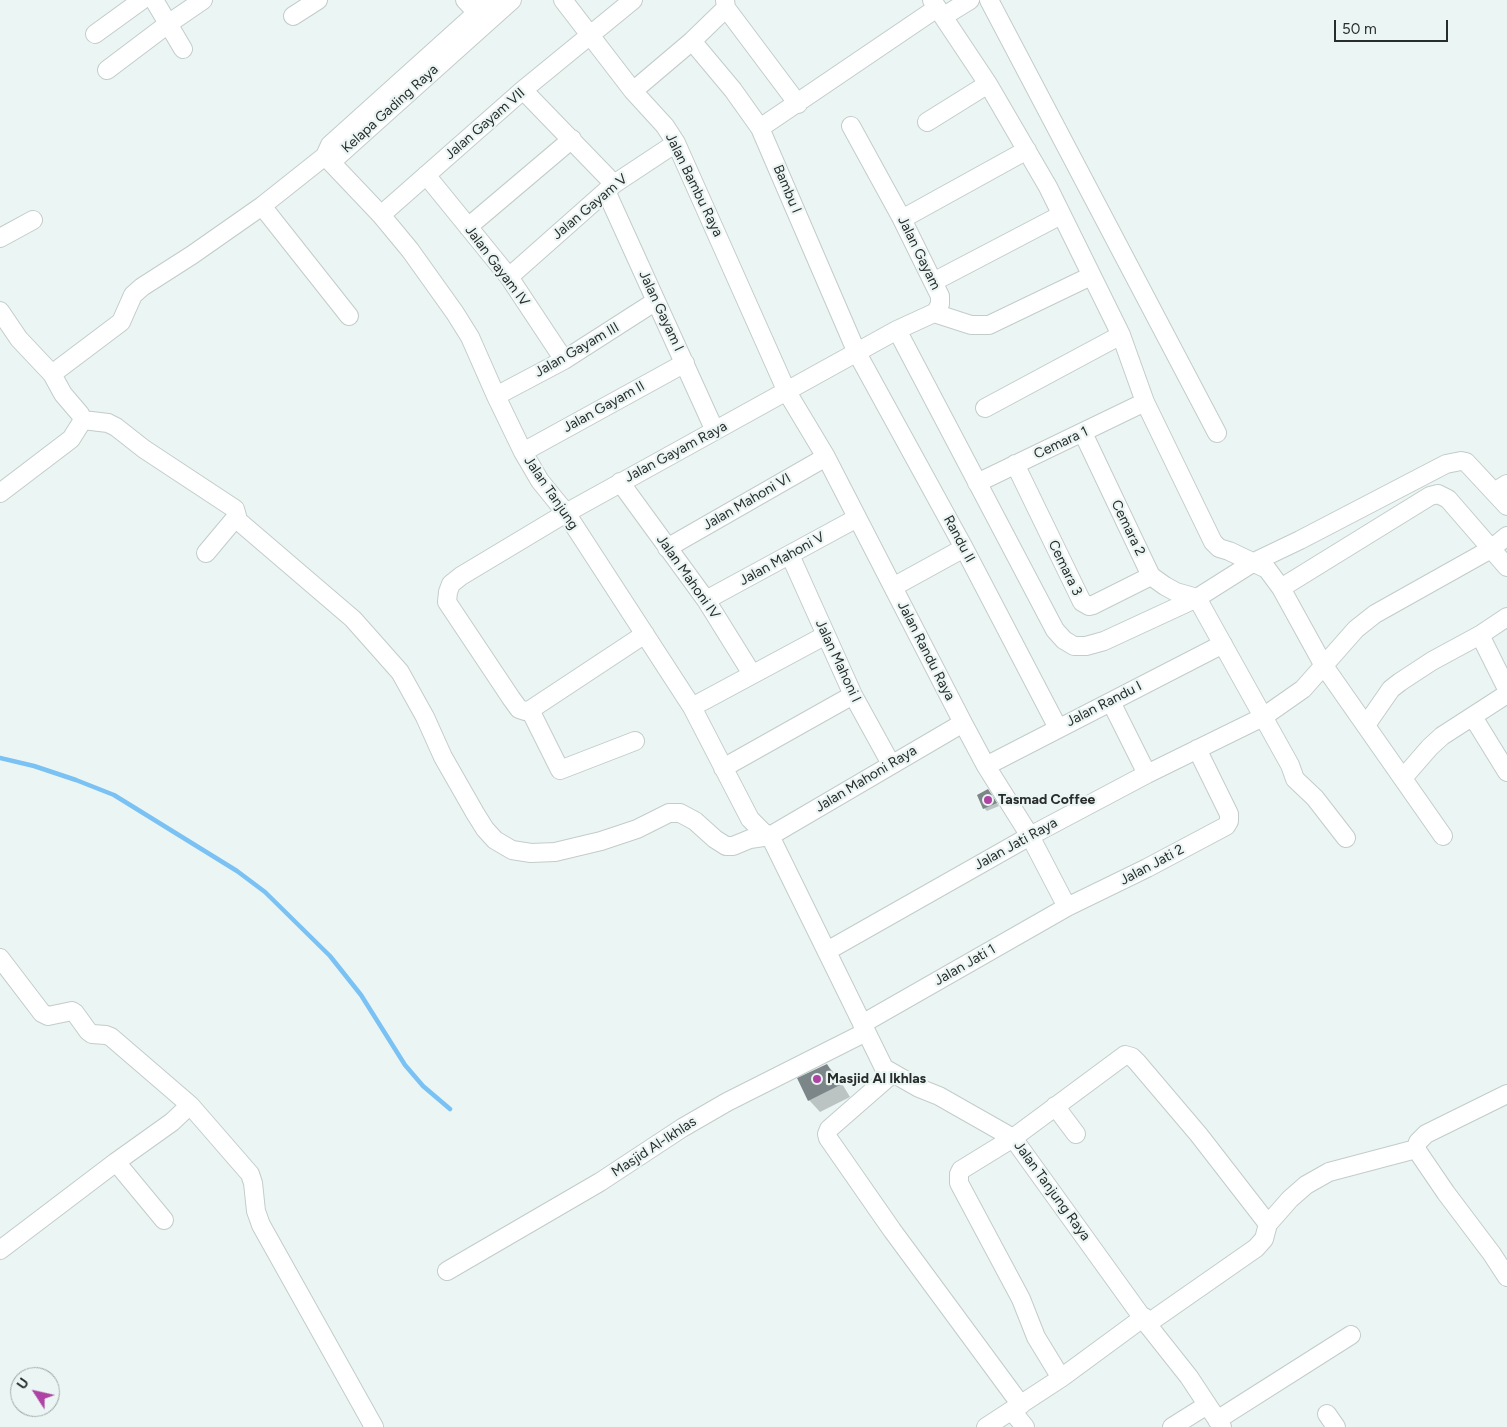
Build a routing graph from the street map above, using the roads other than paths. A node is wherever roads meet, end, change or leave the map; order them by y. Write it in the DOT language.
graph roads {
  1 [pos="142,0"];
  2 [pos="154,0"];
  3 [pos="203,0"];
  4 [pos="318,0"];
  5 [pos="491,0"];
  6 [pos="512,0"];
  7 [pos="563,0"];
  8 [pos="633,0"];
  9 [pos="970,0"];
  10 [pos="989,0"];
  11 [pos="726,4"];
  12 [pos="471,6"];
  13 [pos="938,8"];
  14 [pos="293,16"];
  15 [pos="168,24"];
  16 [pos="95,34"];
  17 [pos="590,34"];
  18 [pos="692,41"];
  19 [pos="183,49"];
  20 [pos="107,70"];
  21 [pos="988,84"];
  22 [pos="523,90"];
  23 [pos="633,91"];
  24 [pos="798,104"];
  25 [pos="927,122"];
  26 [pos="851,126"];
  27 [pos="760,128"];
  28 [pos="572,139"];
  29 [pos="676,143"];
  30 [pos="1026,150"];
  31 [pos="325,156"];
  32 [pos="426,175"];
  33 [pos="610,188"];
  34 [pos="262,206"];
  35 [pos="381,215"];
  36 [pos="1062,215"];
  37 [pos="902,219"];
  38 [pos="33,220"];
  39 [pos="468,227"];
  40 [pos="0,238"];
  41 [pos="1091,276"];
  42 [pos="509,277"];
  43 [pos="934,282"];
  44 [pos="656,301"];
  45 [pos="0,312"];
  46 [pos="934,313"];
  47 [pos="349,316"];
  48 [pos="897,330"];
  49 [pos="1121,335"];
  50 [pos="857,353"];
  51 [pos="564,360"];
  52 [pos="685,363"];
  53 [pos="52,374"];
  54 [pos="787,392"];
  55 [pos="496,396"];
  56 [pos="1145,402"];
  57 [pos="985,408"];
  58 [pos="83,420"];
  59 [pos="715,431"];
  60 [pos="1082,433"];
  61 [pos="1218,433"];
  62 [pos="523,452"];
  63 [pos="826,456"];
  64 [pos="1015,464"];
  65 [pos="620,482"];
  66 [pos="977,483"];
  67 [pos="1501,488"];
  68 [pos="0,493"];
  69 [pos="1507,506"];
  70 [pos="566,514"];
  71 [pos="235,518"];
  72 [pos="857,518"];
  73 [pos="1507,536"];
  74 [pos="667,548"];
  75 [pos="964,548"];
  76 [pos="1491,549"];
  77 [pos="206,553"];
  78 [pos="790,555"];
  79 [pos="1254,562"];
  80 [pos="1507,567"];
  81 [pos="1151,576"];
  82 [pos="893,587"];
  83 [pos="1281,588"];
  84 [pos="1197,598"];
  85 [pos="706,600"];
  86 [pos="1507,617"];
  87 [pos="645,634"];
  88 [pos="1480,634"];
  89 [pos="826,635"];
  90 [pos="1223,644"];
  91 [pos="1324,666"];
  92 [pos="752,674"];
  93 [pos="1507,688"];
  94 [pos="1507,694"];
  95 [pos="854,695"];
  96 [pos="1111,702"];
  97 [pos="692,707"];
  98 [pos="530,710"];
  99 [pos="1263,717"];
  100 [pos="1472,717"];
  101 [pos="963,723"];
  102 [pos="1366,725"];
  103 [pos="1058,728"];
  104 [pos="635,741"];
  105 [pos="1197,749"];
  106 [pos="892,764"];
  107 [pos="986,766"];
  108 [pos="723,768"];
  109 [pos="1507,772"];
  110 [pos="1147,774"];
  111 [pos="1403,778"];
  112 [pos="770,836"];
  113 [pos="1030,836"];
  114 [pos="1442,836"];
  115 [pos="1346,838"];
  116 [pos="1067,907"];
  117 [pos="827,951"];
  118 [pos="0,958"];
  119 [pos="864,1028"];
  120 [pos="892,1074"];
  121 [pos="1507,1094"];
  122 [pos="190,1105"];
  123 [pos="1055,1106"];
  124 [pos="1076,1134"];
  125 [pos="1013,1138"];
  126 [pos="1416,1149"];
  127 [pos="116,1162"];
  128 [pos="164,1220"];
  129 [pos="1268,1224"];
  130 [pos="0,1250"];
  131 [pos="447,1271"];
  132 [pos="1507,1277"];
  133 [pos="1146,1321"];
  134 [pos="1351,1335"];
  135 [pos="1061,1378"];
  136 [pos="1207,1405"];
  137 [pos="1017,1408"];
  138 [pos="1220,1424"];
  139 [pos="374,1427"];
  140 [pos="986,1427"];
  141 [pos="1025,1427"];
  142 [pos="1172,1427"];
  1 -- 16 [label="street"];
  2 -- 15 [label="street"];
  3 -- 15 [label="street"];
  4 -- 14 [label="street"];
  5 -- 12 [label="street, Kelapa Gading Raya"];
  6 -- 31 [label="street, Kelapa Gading Raya"];
  7 -- 17 [label="street, Jalan Bambu Raya"];
  8 -- 17 [label="street, Jalan Gayam VII"];
  9 -- 13 [label="street"];
  10 -- 61 [label="street"];
  11 -- 18 [label="street"];
  11 -- 24 [label="street"];
  12 -- 31 [label="street, Kelapa Gading Raya"];
  13 -- 21 [label="street"];
  13 -- 24 [label="street"];
  15 -- 19 [label="street"];
  15 -- 20 [label="street"];
  17 -- 22 [label="street, Jalan Gayam VII"];
  17 -- 23 [label="street, Jalan Bambu Raya"];
  18 -- 23 [label="street"];
  18 -- 27 [label="street, Bambu I"];
  21 -- 25 [label="street"];
  21 -- 30 [label="street"];
  22 -- 28 [label="street, Jalan Gayam I"];
  22 -- 32 [label="street, Jalan Gayam VII"];
  23 -- 29 [label="street, Jalan Bambu Raya"];
  24 -- 27 [label="street"];
  26 -- 37 [label="street, Jalan Gayam"];
  27 -- 50 [label="street, Bambu I"];
  28 -- 33 [label="street, Jalan Gayam I"];
  28 -- 39 [label="street"];
  29 -- 33 [label="street, Jalan Gayam V"];
  29 -- 54 [label="street, Jalan Bambu Raya"];
  30 -- 36 [label="street"];
  30 -- 37 [label="street"];
  31 -- 34 [label="street"];
  31 -- 35 [label="street, Jalan Tanjung"];
  32 -- 35 [label="street, Jalan Gayam VII"];
  32 -- 39 [label="street, Jalan Gayam IV"];
  33 -- 42 [label="street, Jalan Gayam V"];
  33 -- 44 [label="street, Jalan Gayam I"];
  34 -- 47 [label="street"];
  34 -- 53 [label="street"];
  35 -- 55 [label="street, Jalan Tanjung"];
  36 -- 41 [label="street"];
  36 -- 43 [label="street"];
  37 -- 43 [label="street, Jalan Gayam"];
  38 -- 40 [label="street"];
  39 -- 42 [label="street, Jalan Gayam IV"];
  41 -- 46 [label="street"];
  41 -- 49 [label="street"];
  42 -- 51 [label="street, Jalan Gayam IV"];
  43 -- 46 [label="street, Jalan Gayam"];
  44 -- 51 [label="street, Jalan Gayam III"];
  44 -- 52 [label="street, Jalan Gayam I"];
  45 -- 53 [label="street"];
  46 -- 48 [label="street"];
  48 -- 50 [label="street"];
  48 -- 66 [label="street"];
  49 -- 56 [label="street"];
  49 -- 57 [label="street"];
  50 -- 54 [label="street"];
  50 -- 75 [label="street, Randu II"];
  51 -- 55 [label="street, Jalan Gayam III"];
  52 -- 59 [label="street, Jalan Gayam I"];
  52 -- 62 [label="street, Jalan Gayam II"];
  53 -- 58 [label="street"];
  54 -- 59 [label="street, Jalan Gayam Raya"];
  54 -- 63 [label="street, Jalan Randu Raya"];
  55 -- 62 [label="street, Jalan Tanjung"];
  56 -- 60 [label="street, Cemara 1"];
  56 -- 79 [label="street"];
  58 -- 68 [label="street"];
  58 -- 71 [label="street"];
  59 -- 65 [label="street, Jalan Gayam Raya"];
  60 -- 64 [label="street, Cemara 1"];
  60 -- 81 [label="street, Cemara 2"];
  62 -- 70 [label="street, Jalan Tanjung"];
  63 -- 72 [label="street, Jalan Randu Raya"];
  63 -- 74 [label="street, Jalan Mahoni VI"];
  64 -- 66 [label="street, Cemara 1"];
  64 -- 81 [label="street, Cemara 3"];
  65 -- 70 [label="street, Jalan Gayam Raya"];
  65 -- 74 [label="street, Jalan Mahoni IV"];
  66 -- 84 [label="street"];
  67 -- 69 [label="street"];
  67 -- 79 [label="street"];
  70 -- 87 [label="street, Jalan Tanjung"];
  70 -- 98 [label="street, Jalan Gayam Raya"];
  71 -- 77 [label="street"];
  71 -- 112 [label="street, Jalan Mahoni Raya"];
  72 -- 78 [label="street, Jalan Mahoni V"];
  72 -- 82 [label="street, Jalan Randu Raya"];
  73 -- 76 [label="street, Jalan Jati Raya"];
  74 -- 85 [label="street, Jalan Mahoni IV"];
  75 -- 82 [label="street"];
  75 -- 103 [label="street, Randu II"];
  76 -- 80 [label="street"];
  76 -- 83 [label="street"];
  76 -- 91 [label="street, Jalan Jati Raya"];
  78 -- 85 [label="street, Jalan Mahoni V"];
  78 -- 89 [label="street, Jalan Mahoni I"];
  79 -- 83 [label="street"];
  79 -- 84 [label="street"];
  81 -- 84 [label="street"];
  82 -- 101 [label="street, Jalan Randu Raya"];
  83 -- 91 [label="street"];
  84 -- 90 [label="street"];
  85 -- 92 [label="street, Jalan Mahoni IV"];
  86 -- 88 [label="street"];
  87 -- 97 [label="street, Jalan Tanjung"];
  87 -- 98 [label="street"];
  88 -- 93 [label="street"];
  88 -- 102 [label="street"];
  89 -- 92 [label="street"];
  89 -- 95 [label="street, Jalan Mahoni I"];
  90 -- 96 [label="street, Jalan Randu I"];
  90 -- 99 [label="street"];
  91 -- 99 [label="street, Jalan Jati Raya"];
  91 -- 102 [label="street"];
  92 -- 97 [label="street"];
  94 -- 100 [label="street"];
  95 -- 106 [label="street, Jalan Mahoni I"];
  95 -- 108 [label="street"];
  96 -- 103 [label="street, Jalan Randu I"];
  96 -- 110 [label="street"];
  97 -- 108 [label="street, Jalan Tanjung"];
  98 -- 104 [label="street"];
  99 -- 105 [label="street, Jalan Jati Raya"];
  99 -- 115 [label="street"];
  100 -- 109 [label="street"];
  100 -- 111 [label="street"];
  101 -- 106 [label="street, Jalan Mahoni Raya"];
  101 -- 107 [label="street, Jalan Randu Raya"];
  102 -- 111 [label="street"];
  103 -- 107 [label="street, Jalan Randu I"];
  105 -- 110 [label="street, Jalan Jati Raya"];
  105 -- 116 [label="street, Jalan Jati 2"];
  106 -- 112 [label="street, Jalan Mahoni Raya"];
  107 -- 113 [label="street, Jalan Randu Raya"];
  108 -- 112 [label="street, Jalan Tanjung"];
  110 -- 113 [label="street, Jalan Jati Raya"];
  111 -- 114 [label="street"];
  112 -- 117 [label="street, Jalan Tanjung Raya"];
  113 -- 116 [label="street, Jalan Randu Raya"];
  113 -- 117 [label="street, Jalan Jati Raya"];
  116 -- 119 [label="street, Jalan Jati 1"];
  117 -- 119 [label="street, Jalan Tanjung Raya"];
  118 -- 122 [label="street"];
  119 -- 120 [label="street, Jalan Tanjung Raya"];
  119 -- 131 [label="street, Masjid Al-Ikhlas"];
  120 -- 125 [label="street, Jalan Tanjung Raya"];
  120 -- 137 [label="street"];
  121 -- 126 [label="street"];
  122 -- 127 [label="street"];
  122 -- 139 [label="street"];
  123 -- 124 [label="street"];
  123 -- 125 [label="street"];
  123 -- 129 [label="street"];
  125 -- 133 [label="street, Jalan Tanjung Raya"];
  125 -- 135 [label="street"];
  126 -- 129 [label="street"];
  126 -- 132 [label="street"];
  127 -- 128 [label="street"];
  127 -- 130 [label="street"];
  129 -- 133 [label="street"];
  133 -- 135 [label="street"];
  133 -- 136 [label="street, Jalan Tanjung Raya"];
  134 -- 138 [label="street"];
  135 -- 137 [label="street"];
  136 -- 138 [label="street, Jalan Tanjung Raya"];
  136 -- 142 [label="street"];
  137 -- 140 [label="street"];
  137 -- 141 [label="street"];
}
